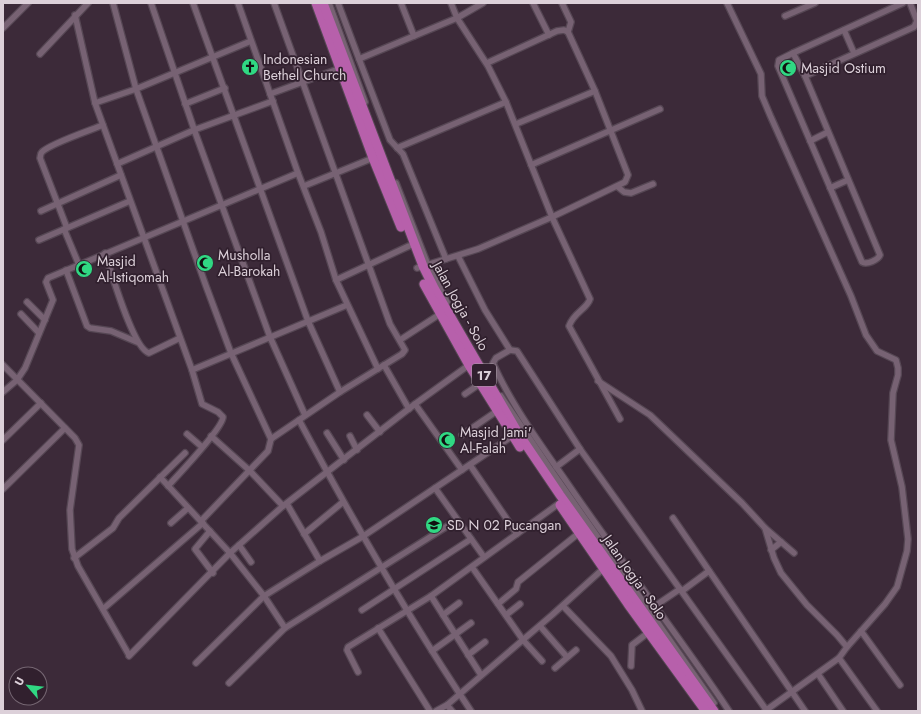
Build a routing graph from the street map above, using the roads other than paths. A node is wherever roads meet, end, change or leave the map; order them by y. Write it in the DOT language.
graph roads {
  1 [pos="28,3"];
  2 [pos="113,3"];
  3 [pos="151,3"];
  4 [pos="193,3"];
  5 [pos="238,3"];
  6 [pos="274,3"];
  7 [pos="316,3"];
  8 [pos="323,3"];
  9 [pos="329,3"];
  10 [pos="338,3"];
  11 [pos="401,3"];
  12 [pos="450,3"];
  13 [pos="483,3"];
  14 [pos="533,3"];
  15 [pos="562,3"];
  16 [pos="727,3"];
  17 [pos="815,3"];
  18 [pos="903,3"];
  19 [pos="84,4"];
  20 [pos="914,6"];
  21 [pos="76,15"];
  22 [pos="785,16"];
  23 [pos="457,18"];
  24 [pos="4,27"];
  25 [pos="844,30"];
  26 [pos="568,32"];
  27 [pos="549,35"];
  28 [pos="414,36"];
  29 [pos="251,41"];
  30 [pos="793,53"];
  31 [pos="854,53"];
  32 [pos="40,54"];
  33 [pos="213,57"];
  34 [pos="359,59"];
  35 [pos="487,63"];
  36 [pos="341,68"];
  37 [pos="174,72"];
  38 [pos="804,76"];
  39 [pos="303,83"];
  40 [pos="224,88"];
  41 [pos="136,89"];
  42 [pos="595,90"];
  43 [pos="270,94"];
  44 [pos="273,101"];
  45 [pos="506,102"];
  46 [pos="95,103"];
  47 [pos="185,104"];
  48 [pos="660,109"];
  49 [pos="234,116"];
  50 [pos="516,124"];
  51 [pos="103,125"];
  52 [pos="194,130"];
  53 [pos="611,130"];
  54 [pos="828,132"];
  55 [pos="810,141"];
  56 [pos="157,147"];
  57 [pos="397,148"];
  58 [pos="379,154"];
  59 [pos="117,164"];
  60 [pos="531,165"];
  61 [pos="298,173"];
  62 [pos="337,173"];
  63 [pos="121,175"];
  64 [pos="848,180"];
  65 [pos="653,184"];
  66 [pos="304,186"];
  67 [pos="618,187"];
  68 [pos="830,188"];
  69 [pos="260,189"];
  70 [pos="130,201"];
  71 [pos="56,203"];
  72 [pos="221,204"];
  73 [pos="40,211"];
  74 [pos="552,217"];
  75 [pos="184,220"];
  76 [pos="65,229"];
  77 [pos="143,238"];
  78 [pos="39,240"];
  79 [pos="409,246"];
  80 [pos="105,253"];
  81 [pos="458,256"];
  82 [pos="446,259"];
  83 [pos="79,265"];
  84 [pos="369,265"];
  85 [pos="423,266"];
  86 [pos="66,270"];
  87 [pos="336,280"];
  88 [pos="27,302"];
  89 [pos="347,305"];
  90 [pos="21,314"];
  91 [pos="440,314"];
  92 [pos="45,320"];
  93 [pos="308,321"];
  94 [pos="39,333"];
  95 [pos="270,337"];
  96 [pos="180,338"];
  97 [pos="400,340"];
  98 [pos="137,342"];
  99 [pos="510,350"];
  100 [pos="231,353"];
  101 [pos="493,363"];
  102 [pos="3,365"];
  103 [pos="384,365"];
  104 [pos="469,365"];
  105 [pos="378,368"];
  106 [pos="192,370"];
  107 [pos="483,370"];
  108 [pos="17,380"];
  109 [pos="598,381"];
  110 [pos="480,383"];
  111 [pos="3,392"];
  112 [pos="340,392"];
  113 [pos="465,394"];
  114 [pos="41,403"];
  115 [pos="415,404"];
  116 [pos="408,409"];
  117 [pos="497,410"];
  118 [pos="304,415"];
  119 [pos="367,415"];
  120 [pos="620,419"];
  121 [pos="299,420"];
  122 [pos="65,428"];
  123 [pos="380,432"];
  124 [pos="187,434"];
  125 [pos="327,434"];
  126 [pos="515,434"];
  127 [pos="462,435"];
  128 [pos="211,436"];
  129 [pos="350,436"];
  130 [pos="271,439"];
  131 [pos="3,440"];
  132 [pos="202,447"];
  133 [pos="580,449"];
  134 [pos="357,450"];
  135 [pos="185,453"];
  136 [pos="344,460"];
  137 [pos="470,465"];
  138 [pos="556,467"];
  139 [pos="462,470"];
  140 [pos="250,471"];
  141 [pos="328,472"];
  142 [pos="160,477"];
  143 [pos="168,486"];
  144 [pos="435,488"];
  145 [pos="3,489"];
  146 [pos="343,502"];
  147 [pos="561,502"];
  148 [pos="285,505"];
  149 [pos="188,508"];
  150 [pos="672,518"];
  151 [pos="457,520"];
  152 [pos="202,522"];
  153 [pos="171,523"];
  154 [pos="765,528"];
  155 [pos="210,531"];
  156 [pos="579,533"];
  157 [pos="304,534"];
  158 [pos="517,534"];
  159 [pos="362,537"];
  160 [pos="471,539"];
  161 [pos="781,542"];
  162 [pos="239,545"];
  163 [pos="771,550"];
  164 [pos="230,553"];
  165 [pos="794,553"];
  166 [pos="74,558"];
  167 [pos="484,558"];
  168 [pos="320,561"];
  169 [pos="251,562"];
  170 [pos="382,566"];
  171 [pos="472,567"];
  172 [pos="604,568"];
  173 [pos="709,571"];
  174 [pos="213,573"];
  175 [pos="394,589"];
  176 [pos="681,590"];
  177 [pos="264,596"];
  178 [pos="431,596"];
  179 [pos="459,603"];
  180 [pos="498,604"];
  181 [pos="520,604"];
  182 [pos="656,605"];
  183 [pos="563,606"];
  184 [pos="103,609"];
  185 [pos="362,610"];
  186 [pos="406,611"];
  187 [pos="506,614"];
  188 [pos="644,614"];
  189 [pos="443,615"];
  190 [pos="471,624"];
  191 [pos="540,626"];
  192 [pos="285,628"];
  193 [pos="378,628"];
  194 [pos="861,631"];
  195 [pos="649,632"];
  196 [pos="455,634"];
  197 [pos="524,640"];
  198 [pos="485,642"];
  199 [pos="847,647"];
  200 [pos="576,650"];
  201 [pos="432,651"];
  202 [pos="468,655"];
  203 [pos="567,657"];
  204 [pos="839,658"];
  205 [pos="542,661"];
  206 [pos="196,663"];
  207 [pos="631,666"];
  208 [pos="555,668"];
  209 [pos="358,672"];
  210 [pos="818,674"];
  211 [pos="481,675"];
  212 [pos="229,683"];
  213 [pos="900,685"];
  214 [pos="792,692"];
  215 [pos="459,694"];
  216 [pos="447,705"];
  217 [pos="430,711"];
  218 [pos="436,711"];
  219 [pos="452,711"];
  220 [pos="471,711"];
  221 [pos="642,711"];
  222 [pos="706,711"];
  223 [pos="715,711"];
  224 [pos="730,711"];
  225 [pos="766,711"];
  226 [pos="805,711"];
  227 [pos="843,711"];
  228 [pos="877,711"];
  1 -- 24 [label="street"];
  2 -- 41 [label="street"];
  3 -- 37 [label="street"];
  4 -- 33 [label="street"];
  5 -- 29 [label="street"];
  6 -- 39 [label="street"];
  7 -- 36 [label="highway, Jalan Jogja - Solo / 17"];
  8 -- 58 [label="highway, Jalan Jogja - Solo / 17"];
  9 -- 58 [label="street"];
  10 -- 34 [label="street"];
  11 -- 28 [label="street"];
  12 -- 23 [label="street"];
  13 -- 23 [label="street"];
  14 -- 27 [label="street"];
  15 -- 26 [label="street"];
  16 -- 194 [label="street"];
  17 -- 22 [label="street"];
  18 -- 25 [label="street"];
  19 -- 21 [label="street"];
  20 -- 31 [label="street"];
  21 -- 32 [label="street"];
  21 -- 46 [label="street"];
  23 -- 28 [label="street"];
  23 -- 35 [label="street"];
  25 -- 30 [label="street"];
  25 -- 31 [label="street"];
  26 -- 27 [label="street"];
  26 -- 42 [label="street"];
  27 -- 35 [label="street"];
  28 -- 34 [label="street"];
  29 -- 33 [label="street"];
  29 -- 43 [label="street"];
  30 -- 38 [label="street"];
  30 -- 55 [label="street"];
  31 -- 38 [label="street"];
  33 -- 37 [label="street"];
  33 -- 40 [label="street"];
  34 -- 57 [label="street"];
  35 -- 45 [label="street"];
  36 -- 39 [label="street"];
  36 -- 58 [label="highway, Jalan Jogja - Solo / 17"];
  37 -- 41 [label="street"];
  37 -- 47 [label="street"];
  38 -- 54 [label="street"];
  39 -- 43 [label="street"];
  39 -- 62 [label="street"];
  40 -- 47 [label="street"];
  40 -- 49 [label="street"];
  41 -- 46 [label="street"];
  41 -- 56 [label="street"];
  42 -- 50 [label="street"];
  42 -- 53 [label="street"];
  43 -- 44 [label="street"];
  44 -- 49 [label="street"];
  44 -- 61 [label="street"];
  45 -- 50 [label="street"];
  45 -- 57 [label="street"];
  46 -- 51 [label="street"];
  47 -- 52 [label="street"];
  48 -- 53 [label="street"];
  49 -- 52 [label="street"];
  49 -- 69 [label="street"];
  50 -- 60 [label="street"];
  51 -- 59 [label="street"];
  51 -- 71 [label="street"];
  52 -- 56 [label="street"];
  52 -- 72 [label="street"];
  53 -- 60 [label="street"];
  53 -- 67 [label="street"];
  54 -- 55 [label="street"];
  54 -- 64 [label="street"];
  55 -- 68 [label="street"];
  56 -- 59 [label="street"];
  56 -- 75 [label="street"];
  57 -- 82 [label="street"];
  58 -- 62 [label="street"];
  58 -- 79 [label="highway, Jalan Jogja - Solo / 17"];
  58 -- 85 [label="highway, Jalan Jogja - Solo / 17"];
  59 -- 63 [label="street"];
  60 -- 74 [label="street"];
  61 -- 66 [label="street"];
  61 -- 69 [label="street"];
  62 -- 66 [label="street"];
  62 -- 84 [label="street"];
  63 -- 70 [label="street"];
  63 -- 71 [label="street"];
  64 -- 68 [label="street"];
  64 -- 68 [label="street"];
  65 -- 67 [label="street"];
  66 -- 87 [label="street"];
  67 -- 74 [label="street"];
  69 -- 72 [label="street"];
  69 -- 93 [label="street"];
  70 -- 76 [label="street"];
  70 -- 77 [label="street"];
  71 -- 73 [label="street"];
  71 -- 76 [label="street"];
  72 -- 75 [label="street"];
  72 -- 95 [label="street"];
  74 -- 81 [label="street"];
  74 -- 109 [label="street"];
  75 -- 77 [label="street"];
  75 -- 100 [label="street"];
  76 -- 78 [label="street"];
  76 -- 83 [label="street"];
  77 -- 80 [label="street"];
  77 -- 96 [label="street"];
  79 -- 84 [label="street"];
  79 -- 85 [label="highway, Jalan Jogja - Solo / 17"];
  80 -- 83 [label="street"];
  80 -- 98 [label="street"];
  81 -- 82 [label="street"];
  81 -- 99 [label="street"];
  82 -- 85 [label="street"];
  83 -- 86 [label="street"];
  84 -- 87 [label="street"];
  84 -- 97 [label="street"];
  85 -- 91 [label="highway, Jalan Jogja - Solo / 17"];
  85 -- 107 [label="highway, Jalan Jogja - Solo / 17"];
  86 -- 92 [label="street"];
  86 -- 98 [label="street"];
  87 -- 89 [label="street"];
  88 -- 92 [label="street"];
  89 -- 93 [label="street"];
  89 -- 105 [label="street"];
  90 -- 94 [label="street"];
  91 -- 97 [label="street"];
  91 -- 104 [label="highway, Jalan Jogja - Solo / 17"];
  92 -- 94 [label="street"];
  93 -- 95 [label="street"];
  93 -- 112 [label="street"];
  94 -- 108 [label="street"];
  95 -- 100 [label="street"];
  95 -- 118 [label="street"];
  96 -- 98 [label="street"];
  96 -- 106 [label="street"];
  97 -- 103 [label="street"];
  99 -- 101 [label="street"];
  99 -- 133 [label="street"];
  100 -- 106 [label="street"];
  100 -- 130 [label="street"];
  101 -- 107 [label="street"];
  101 -- 138 [label="street"];
  102 -- 108 [label="street"];
  103 -- 105 [label="street"];
  103 -- 116 [label="street"];
  104 -- 110 [label="highway, Jalan Jogja - Solo / 17"];
  104 -- 115 [label="street"];
  105 -- 112 [label="street"];
  106 -- 128 [label="street"];
  107 -- 126 [label="highway, Jalan Jogja - Solo / 17"];
  107 -- 188 [label="street"];
  108 -- 111 [label="street"];
  108 -- 114 [label="street"];
  109 -- 120 [label="street"];
  109 -- 154 [label="street"];
  110 -- 113 [label="street"];
  110 -- 117 [label="highway, Jalan Jogja - Solo / 17"];
  112 -- 118 [label="street"];
  114 -- 122 [label="street"];
  114 -- 131 [label="street"];
  115 -- 116 [label="street"];
  115 -- 139 [label="street"];
  116 -- 123 [label="street"];
  117 -- 126 [label="highway, Jalan Jogja - Solo / 17"];
  117 -- 127 [label="street"];
  118 -- 121 [label="street"];
  119 -- 123 [label="street"];
  121 -- 130 [label="street"];
  121 -- 141 [label="street"];
  122 -- 145 [label="street"];
  122 -- 166 [label="street"];
  123 -- 134 [label="street"];
  124 -- 132 [label="street"];
  125 -- 136 [label="street"];
  126 -- 137 [label="street"];
  126 -- 147 [label="highway, Jalan Jogja - Solo / 17"];
  128 -- 132 [label="street"];
  128 -- 140 [label="street"];
  129 -- 134 [label="street"];
  130 -- 140 [label="street"];
  132 -- 143 [label="street"];
  133 -- 138 [label="street"];
  133 -- 176 [label="street"];
  134 -- 136 [label="street"];
  135 -- 142 [label="street"];
  136 -- 141 [label="street"];
  137 -- 139 [label="street"];
  137 -- 158 [label="street"];
  138 -- 182 [label="street"];
  139 -- 144 [label="street"];
  140 -- 148 [label="street"];
  140 -- 152 [label="street"];
  141 -- 146 [label="street"];
  141 -- 148 [label="street"];
  142 -- 143 [label="street"];
  142 -- 166 [label="street"];
  143 -- 149 [label="street"];
  144 -- 151 [label="street"];
  144 -- 159 [label="street"];
  146 -- 157 [label="street"];
  146 -- 159 [label="street"];
  147 -- 156 [label="highway, Jalan Jogja - Solo / 17"];
  147 -- 158 [label="street"];
  147 -- 188 [label="highway, Jalan Jogja - Solo / 17"];
  148 -- 157 [label="street"];
  148 -- 162 [label="street"];
  149 -- 152 [label="street"];
  149 -- 153 [label="street"];
  150 -- 173 [label="street"];
  151 -- 160 [label="street"];
  151 -- 170 [label="street"];
  152 -- 155 [label="street"];
  152 -- 184 [label="street"];
  154 -- 161 [label="street"];
  154 -- 163 [label="street"];
  155 -- 164 [label="street"];
  155 -- 174 [label="street"];
  156 -- 172 [label="highway, Jalan Jogja - Solo / 17"];
  156 -- 180 [label="street"];
  157 -- 168 [label="street"];
  158 -- 167 [label="street"];
  159 -- 168 [label="street"];
  159 -- 170 [label="street"];
  160 -- 167 [label="street"];
  160 -- 175 [label="street"];
  161 -- 163 [label="street"];
  161 -- 165 [label="street"];
  162 -- 164 [label="street"];
  162 -- 169 [label="street"];
  163 -- 199 [label="street"];
  164 -- 174 [label="street"];
  164 -- 177 [label="street"];
  166 -- 184 [label="street"];
  167 -- 171 [label="street"];
  168 -- 177 [label="street"];
  170 -- 175 [label="street"];
  170 -- 192 [label="street"];
  171 -- 178 [label="street"];
  171 -- 180 [label="street"];
  172 -- 183 [label="street"];
  172 -- 188 [label="highway, Jalan Jogja - Solo / 17"];
  173 -- 176 [label="street"];
  173 -- 214 [label="street"];
  174 -- 184 [label="street"];
  175 -- 185 [label="street"];
  175 -- 186 [label="street"];
  176 -- 182 [label="street"];
  176 -- 225 [label="street"];
  177 -- 192 [label="street"];
  177 -- 206 [label="street"];
  178 -- 186 [label="street"];
  178 -- 189 [label="street"];
  179 -- 189 [label="street"];
  180 -- 187 [label="street"];
  181 -- 187 [label="street"];
  182 -- 188 [label="street"];
  182 -- 224 [label="street"];
  183 -- 191 [label="street"];
  183 -- 221 [label="street"];
  186 -- 193 [label="street"];
  186 -- 201 [label="street"];
  187 -- 197 [label="street"];
  188 -- 195 [label="highway, Jalan Jogja - Solo / 17"];
  188 -- 223 [label="highway, Jalan Jogja - Solo / 17"];
  189 -- 196 [label="street"];
  190 -- 196 [label="street"];
  191 -- 197 [label="street"];
  191 -- 203 [label="street"];
  192 -- 212 [label="street"];
  193 -- 209 [label="street"];
  193 -- 217 [label="street"];
  194 -- 199 [label="street"];
  194 -- 213 [label="street"];
  195 -- 207 [label="street"];
  195 -- 222 [label="highway, Jalan Jogja - Solo / 17"];
  196 -- 201 [label="street"];
  196 -- 202 [label="street"];
  197 -- 205 [label="street"];
  197 -- 211 [label="street"];
  198 -- 202 [label="street"];
  199 -- 204 [label="street"];
  200 -- 203 [label="street"];
  201 -- 215 [label="street"];
  202 -- 211 [label="street"];
  203 -- 208 [label="street"];
  204 -- 210 [label="street"];
  204 -- 228 [label="street"];
  210 -- 214 [label="street"];
  210 -- 227 [label="street"];
  211 -- 215 [label="street"];
  214 -- 225 [label="street"];
  214 -- 226 [label="street"];
  215 -- 216 [label="street"];
  215 -- 220 [label="street"];
  216 -- 218 [label="street"];
  216 -- 219 [label="street"];
}
